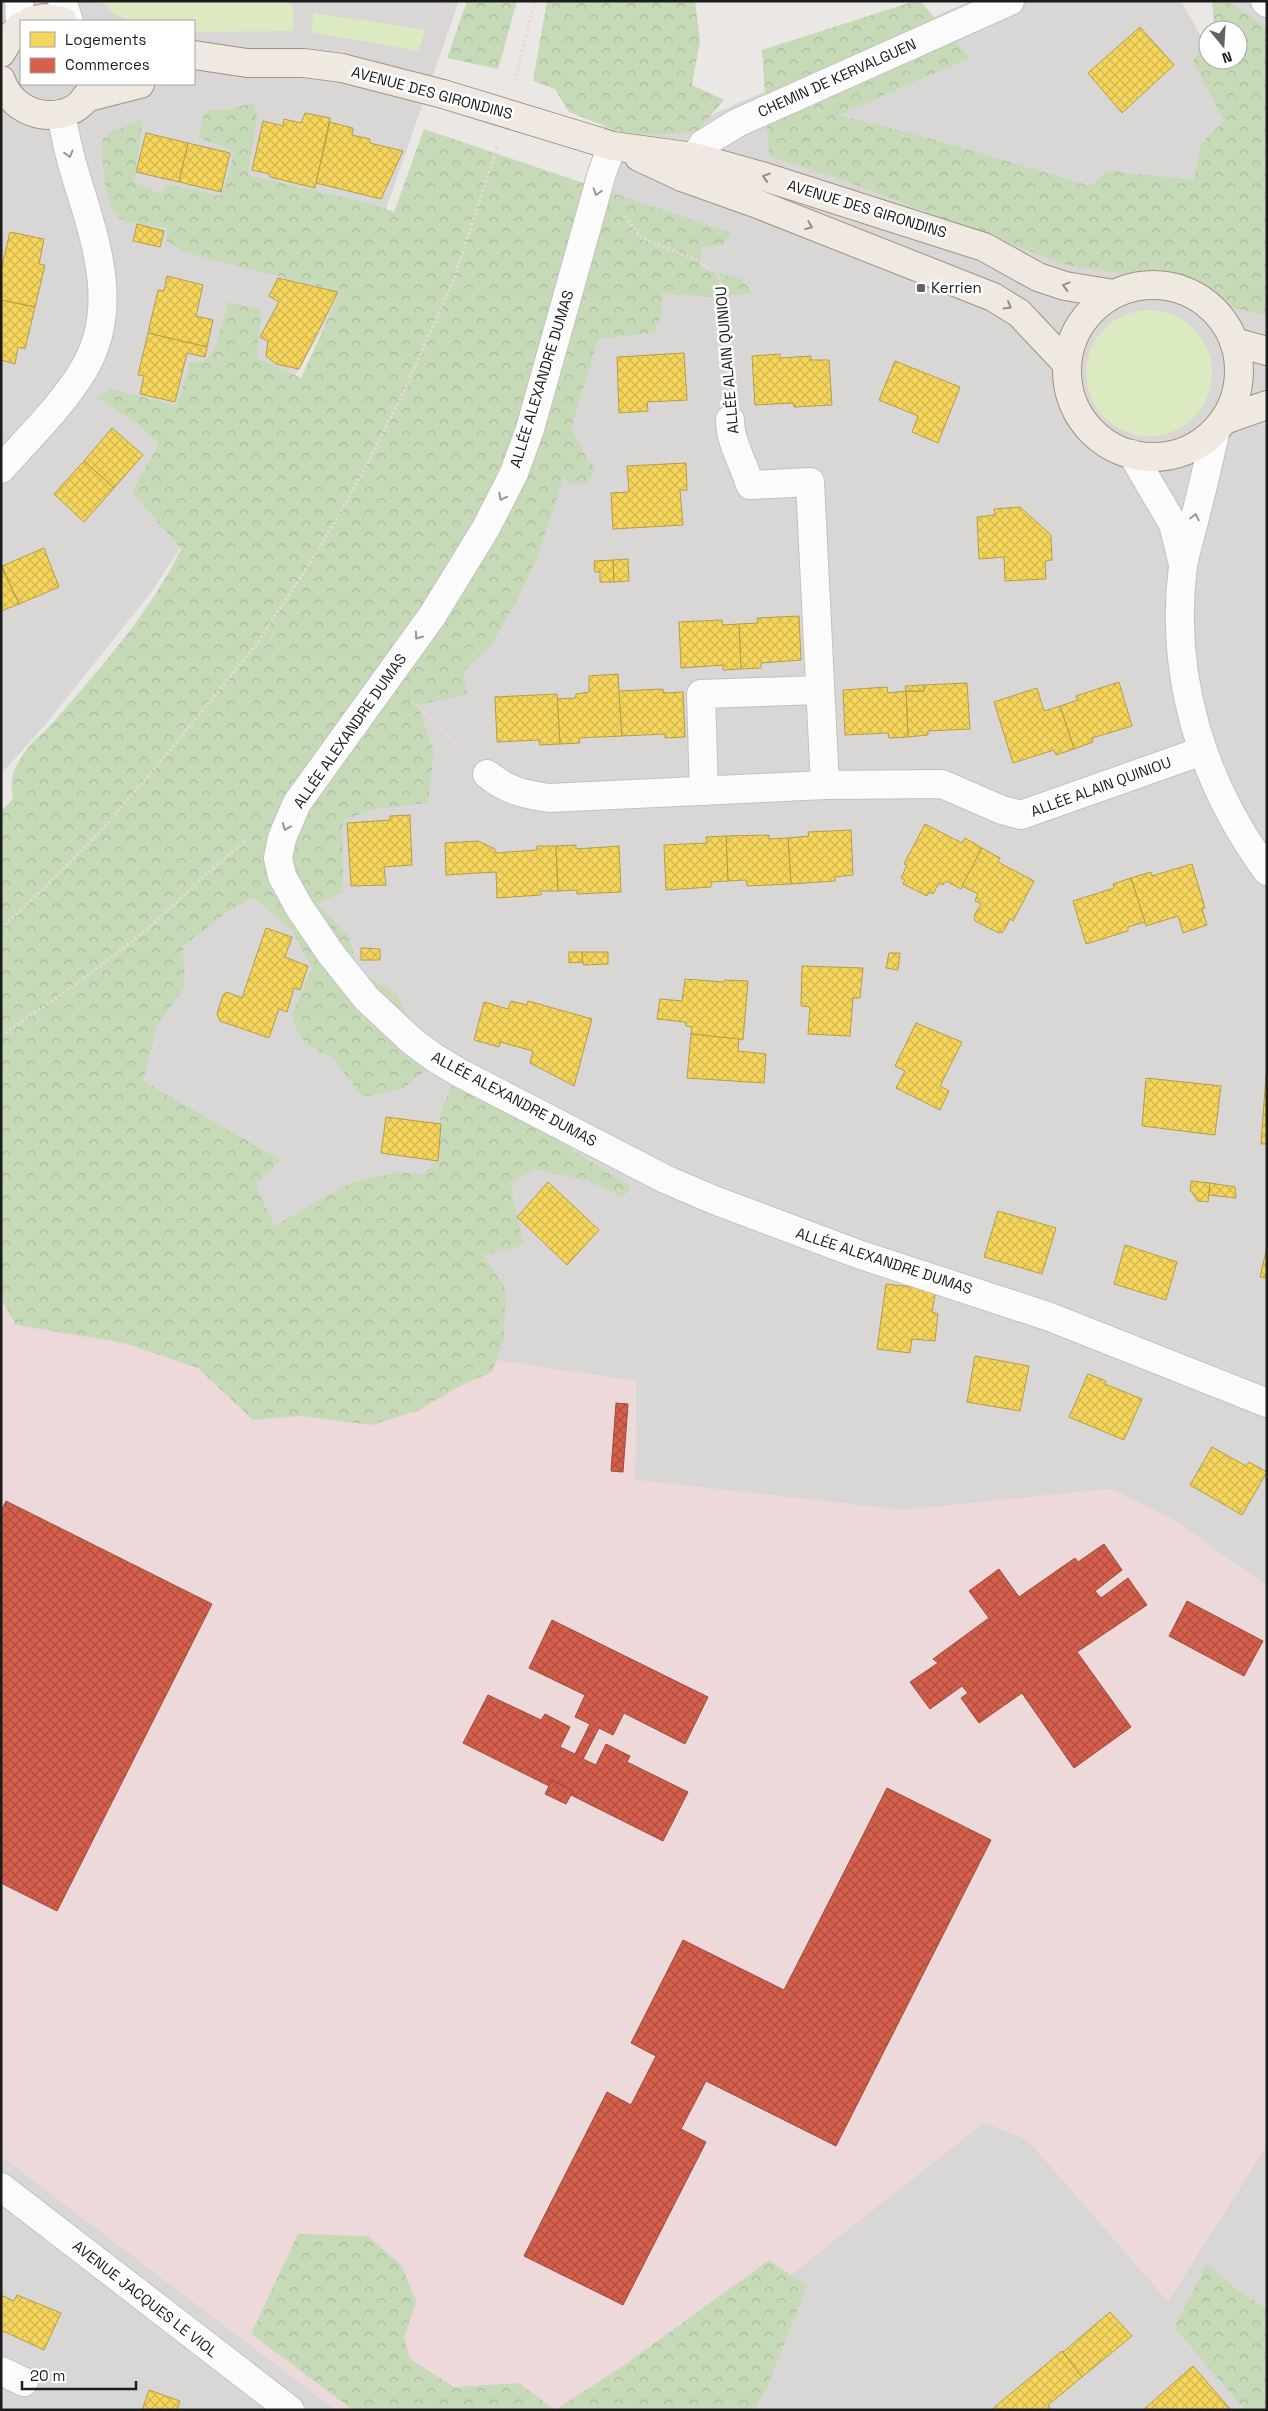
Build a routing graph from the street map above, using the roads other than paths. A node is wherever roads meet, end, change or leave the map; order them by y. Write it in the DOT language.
graph roads {
  1 [pos="62,1"];
  2 [pos="1010,1"];
  3 [pos="23,19"];
  4 [pos="57,20"];
  5 [pos="70,20"];
  6 [pos="20,23"];
  7 [pos="1,53"];
  8 [pos="195,55"];
  9 [pos="247,63"];
  10 [pos="195,72"];
  11 [pos="133,85"];
  12 [pos="89,91"];
  13 [pos="6,100"];
  14 [pos="61,114"];
  15 [pos="605,143"];
  16 [pos="688,167"];
  17 [pos="1114,294"];
  18 [pos="1234,342"];
  19 [pos="1267,351"];
  20 [pos="1067,364"];
  21 [pos="1267,405"];
  22 [pos="730,420"];
  23 [pos="1220,425"];
  24 [pos="1132,454"];
  25 [pos="1,469"];
  26 [pos="1183,564"];
  27 [pos="820,690"];
  28 [pos="1202,751"];
  29 [pos="487,774"];
  30 [pos="824,785"];
  31 [pos="704,792"];
  32 [pos="1267,872"];
  33 [pos="1267,1403"];
  34 [pos="1,2187"];
  35 [pos="290,2410"];
  1 -- 5 [label="street"];
  2 -- 16 [label="street, CHEMIN DE KERVALGUEN"];
  3 -- 4 [label="main road"];
  6 -- 7 [label="main road"];
  8 -- 9 [label="main road, AVENUE DES GIRONDINS"];
  9 -- 10 [label="main road, AVENUE DES GIRONDINS"];
  9 -- 15 [label="main road, AVENUE DES GIRONDINS, bridge"];
  11 -- 12 [label="main road"];
  12 -- 14 [label="main road"];
  13 -- 14 [label="main road"];
  14 -- 25 [label="street, one-way"];
  15 -- 16 [label="main road, AVENUE DES GIRONDINS"];
  15 -- 33 [label="street, ALLÉE ALEXANDRE DUMAS, one-way"];
  17 -- 16 [label="main road, AVENUE DES GIRONDINS, one-way"];
  16 -- 20 [label="main road, AVENUE DES GIRONDINS, one-way"];
  17 -- 18 [label="main road"];
  17 -- 20 [label="main road"];
  18 -- 19 [label="main road"];
  18 -- 23 [label="main road"];
  20 -- 24 [label="main road"];
  21 -- 23 [label="main road"];
  22 -- 27 [label="street, ALLÉE ALAIN QUINIOU"];
  23 -- 24 [label="main road"];
  26 -- 23 [label="street, one-way"];
  24 -- 26 [label="street"];
  26 -- 28 [label="street"];
  27 -- 30 [label="street, ALLÉE ALAIN QUINIOU"];
  27 -- 31 [label="street"];
  28 -- 30 [label="street, ALLÉE ALAIN QUINIOU"];
  28 -- 32 [label="street"];
  29 -- 31 [label="street, ALLÉE ALAIN QUINIOU"];
  30 -- 31 [label="street, ALLÉE ALAIN QUINIOU"];
  34 -- 35 [label="street, AVENUE JACQUES LE VIOL"];
}
